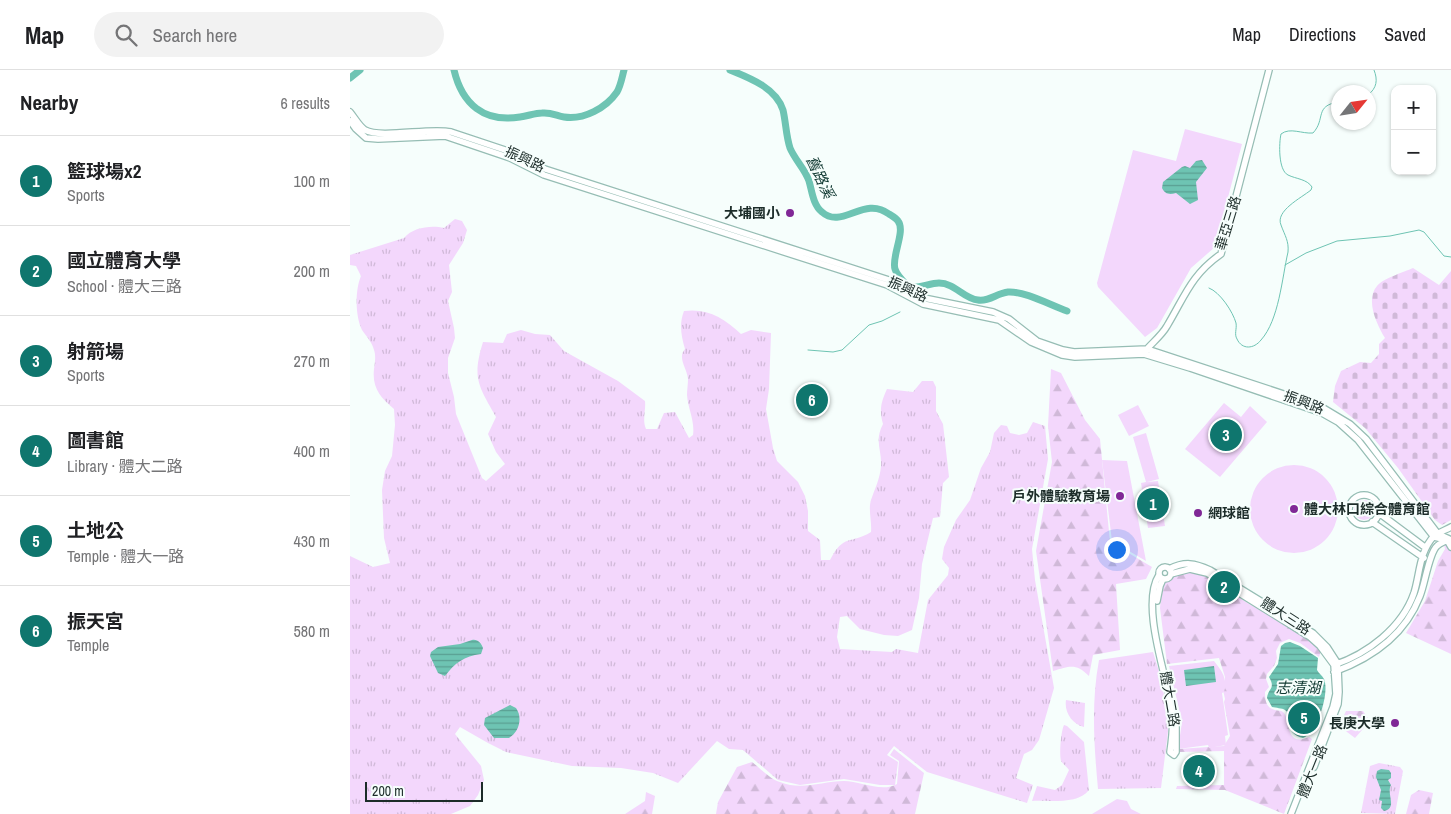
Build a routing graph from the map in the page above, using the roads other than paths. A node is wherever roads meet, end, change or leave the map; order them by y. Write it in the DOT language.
graph roads {
  1 [pos="1269,70"];
  2 [pos="350,112"];
  3 [pos="350,121"];
  4 [pos="762,242"];
  5 [pos="1146,352"];
  6 [pos="1379,513"];
  7 [pos="1372,522"];
  8 [pos="1451,527"];
  9 [pos="1436,535"];
  10 [pos="1449,540"];
  11 [pos="1451,547"];
  12 [pos="1426,548"];
  13 [pos="1422,557"];
  14 [pos="1429,561"];
  15 [pos="1170,572"];
  16 [pos="1162,577"];
  17 [pos="1336,668"];
  18 [pos="1291,814"];
  19 [pos="1295,814"];
  1 -- 5 [label="street, 華亞三路"];
  2 -- 4 [label="street, 振興路"];
  3 -- 4 [label="street, 振興路"];
  4 -- 5 [label="street, 振興路"];
  5 -- 9 [label="street, 振興路"];
  6 -- 7 [label="street"];
  6 -- 7 [label="street"];
  6 -- 12 [label="street"];
  7 -- 13 [label="street"];
  8 -- 9 [label="street"];
  9 -- 10 [label="street"];
  9 -- 12 [label="street"];
  10 -- 11 [label="street"];
  10 -- 14 [label="street"];
  12 -- 13 [label="street"];
  13 -- 14 [label="street"];
  13 -- 17 [label="street"];
  14 -- 17 [label="street"];
  15 -- 16 [label="street"];
  15 -- 16 [label="street"];
  15 -- 17 [label="street, 體大三路"];
  16 -- 16 [label="street, 體大二路"];
  17 -- 18 [label="street, 體大一路"];
  17 -- 19 [label="street, 體大一路"];
}
